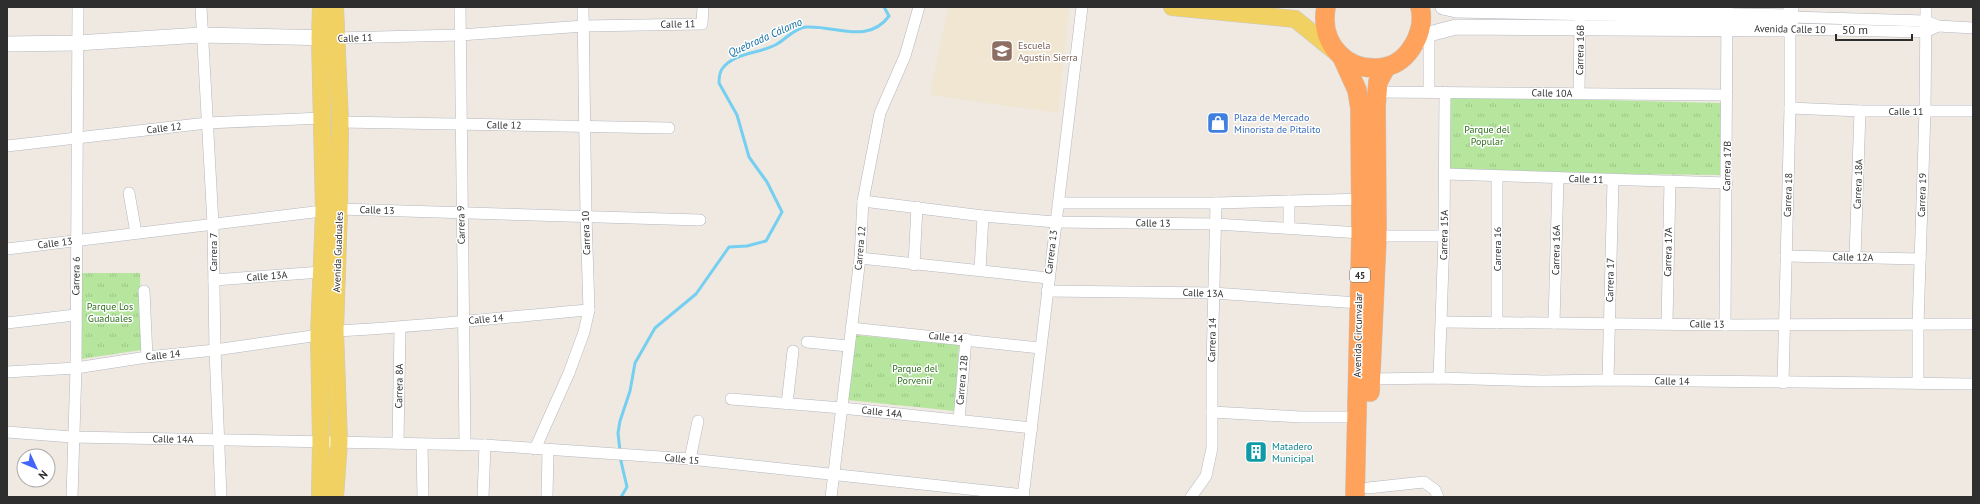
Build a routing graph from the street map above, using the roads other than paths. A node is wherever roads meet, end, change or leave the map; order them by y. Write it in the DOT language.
graph roads {
  1 [pos="78,7"];
  2 [pos="200,7"];
  3 [pos="321,7"];
  4 [pos="335,7"];
  5 [pos="460,7"];
  6 [pos="583,7"];
  7 [pos="703,7"];
  8 [pos="919,7"];
  9 [pos="1082,7"];
  10 [pos="1172,7"];
  11 [pos="1326,7"];
  12 [pos="1420,7"];
  13 [pos="1926,7"];
  14 [pos="1449,9"];
  15 [pos="1580,10"];
  16 [pos="1727,17"];
  17 [pos="1791,18"];
  18 [pos="584,26"];
  19 [pos="1925,26"];
  20 [pos="1456,27"];
  21 [pos="1973,28"];
  22 [pos="1581,29"];
  23 [pos="1429,34"];
  24 [pos="201,35"];
  25 [pos="460,35"];
  26 [pos="328,38"];
  27 [pos="77,43"];
  28 [pos="7,44"];
  29 [pos="1414,45"];
  30 [pos="1339,55"];
  31 [pos="1386,67"];
  32 [pos="1377,92"];
  33 [pos="1429,92"];
  34 [pos="1445,92"];
  35 [pos="1580,93"];
  36 [pos="1728,96"];
  37 [pos="1790,108"];
  38 [pos="1925,110"];
  39 [pos="1860,111"];
  40 [pos="1973,111"];
  41 [pos="322,118"];
  42 [pos="340,122"];
  43 [pos="207,123"];
  44 [pos="461,124"];
  45 [pos="585,126"];
  46 [pos="669,128"];
  47 [pos="76,139"];
  48 [pos="7,146"];
  49 [pos="1445,174"];
  50 [pos="1498,176"];
  51 [pos="1558,178"];
  52 [pos="1612,180"];
  53 [pos="1670,181"];
  54 [pos="1727,183"];
  55 [pos="129,192"];
  56 [pos="1368,199"];
  57 [pos="864,201"];
  58 [pos="1289,201"];
  59 [pos="1058,203"];
  60 [pos="1124,203"];
  61 [pos="1216,203"];
  62 [pos="917,207"];
  63 [pos="331,210"];
  64 [pos="461,213"];
  65 [pos="586,216"];
  66 [pos="983,216"];
  67 [pos="700,220"];
  68 [pos="1050,222"];
  69 [pos="1123,223"];
  70 [pos="213,224"];
  71 [pos="1216,224"];
  72 [pos="1290,228"];
  73 [pos="136,233"];
  74 [pos="1369,234"];
  75 [pos="1444,236"];
  76 [pos="77,240"];
  77 [pos="7,249"];
  78 [pos="1786,256"];
  79 [pos="1856,257"];
  80 [pos="860,258"];
  81 [pos="1920,259"];
  82 [pos="914,265"];
  83 [pos="980,270"];
  84 [pos="321,272"];
  85 [pos="1048,278"];
  86 [pos="214,280"];
  87 [pos="144,291"];
  88 [pos="1046,291"];
  89 [pos="1213,293"];
  90 [pos="1359,303"];
  91 [pos="589,310"];
  92 [pos="75,315"];
  93 [pos="463,321"];
  94 [pos="1442,322"];
  95 [pos="7,323"];
  96 [pos="1497,323"];
  97 [pos="1554,323"];
  98 [pos="1609,323"];
  99 [pos="1667,323"];
  100 [pos="1784,324"];
  101 [pos="1918,324"];
  102 [pos="1973,324"];
  103 [pos="1725,325"];
  104 [pos="400,328"];
  105 [pos="851,328"];
  106 [pos="327,333"];
  107 [pos="966,339"];
  108 [pos="807,342"];
  109 [pos="848,346"];
  110 [pos="1040,348"];
  111 [pos="215,350"];
  112 [pos="793,351"];
  113 [pos="147,357"];
  114 [pos="76,368"];
  115 [pos="7,372"];
  116 [pos="1439,378"];
  117 [pos="1370,379"];
  118 [pos="1608,380"];
  119 [pos="1783,383"];
  120 [pos="1918,383"];
  121 [pos="1973,384"];
  122 [pos="731,399"];
  123 [pos="787,404"];
  124 [pos="842,408"];
  125 [pos="1212,412"];
  126 [pos="1356,417"];
  127 [pos="959,420"];
  128 [pos="698,421"];
  129 [pos="1032,428"];
  130 [pos="7,432"];
  131 [pos="72,437"];
  132 [pos="220,439"];
  133 [pos="321,441"];
  134 [pos="339,442"];
  135 [pos="398,443"];
  136 [pos="465,444"];
  137 [pos="422,445"];
  138 [pos="485,445"];
  139 [pos="535,449"];
  140 [pos="548,451"];
  141 [pos="690,459"];
  142 [pos="834,476"];
  143 [pos="1364,494"];
  144 [pos="1024,496"];
  145 [pos="72,497"];
  146 [pos="221,497"];
  147 [pos="320,497"];
  148 [pos="335,497"];
  149 [pos="423,497"];
  150 [pos="483,497"];
  151 [pos="547,497"];
  152 [pos="831,497"];
  153 [pos="1191,497"];
  154 [pos="1438,497"];
  1 -- 27 [label="street, Carrera 6"];
  2 -- 24 [label="street, Carrera 7"];
  3 -- 26 [label="main road, Avenida Guaduales"];
  4 -- 26 [label="main road, Avenida Guaduales"];
  5 -- 25 [label="street, Carrera 9"];
  6 -- 18 [label="street, Carrera 10"];
  7 -- 18 [label="street, Calle 11"];
  8 -- 57 [label="street, Carrera 12"];
  9 -- 59 [label="street, Carrera 13"];
  10 -- 30 [label="main road"];
  11 -- 30 [label="highway, Avenida Circunvalar"];
  12 -- 29 [label="highway"];
  13 -- 19 [label="street, Carrera 19"];
  14 -- 15 [label="main road, Avenida Calle 10"];
  14 -- 20 [label="main road"];
  15 -- 16 [label="main road, Avenida Calle 10"];
  15 -- 22 [label="street, Carrera 16B"];
  16 -- 17 [label="main road, Avenida Calle 10"];
  16 -- 22 [label="main road, Avenida Calle 10"];
  16 -- 36 [label="street, Carrera 17B"];
  17 -- 19 [label="street, Avenida Calle 10"];
  17 -- 37 [label="street, Carrera 18"];
  18 -- 25 [label="street, Calle 11"];
  18 -- 45 [label="street, Carrera 10"];
  19 -- 21 [label="street, Avenida Calle 10"];
  19 -- 38 [label="street, Carrera 19"];
  20 -- 22 [label="main road, Avenida Calle 10"];
  20 -- 23 [label="main road, Avenida Calle 10"];
  22 -- 35 [label="street, Carrera 16B"];
  23 -- 29 [label="main road, Avenida Calle 10"];
  23 -- 33 [label="street"];
  24 -- 26 [label="main road, Calle 11"];
  24 -- 27 [label="main road, Calle 11"];
  24 -- 43 [label="street, Carrera 7"];
  25 -- 26 [label="street, Calle 11"];
  25 -- 44 [label="street, Carrera 9"];
  26 -- 41 [label="main road, Avenida Guaduales"];
  26 -- 42 [label="main road, Avenida Guaduales"];
  27 -- 28 [label="main road, Calle 11"];
  27 -- 47 [label="street, Carrera 6"];
  29 -- 31 [label="highway"];
  30 -- 31 [label="highway"];
  30 -- 56 [label="highway, Avenida Circunvalar / 45"];
  31 -- 32 [label="highway, Avenida Circunvalar / 45"];
  32 -- 33 [label="street, Calle 10A"];
  32 -- 56 [label="highway, Avenida Circunvalar / 45"];
  33 -- 34 [label="street, Calle 10A"];
  34 -- 35 [label="street, Calle 10A"];
  34 -- 49 [label="street, Carrera 15A"];
  35 -- 36 [label="street, Calle 10A"];
  36 -- 54 [label="street, Carrera 17B"];
  37 -- 39 [label="street, Calle 11"];
  37 -- 78 [label="street, Carrera 18"];
  38 -- 39 [label="street, Calle 11"];
  38 -- 40 [label="street, Calle 11"];
  38 -- 81 [label="street, Carrera 19"];
  39 -- 79 [label="street, Carrera 18A"];
  41 -- 43 [label="street, Calle 12"];
  41 -- 63 [label="main road, Avenida Guaduales"];
  42 -- 44 [label="street, Calle 12"];
  42 -- 63 [label="main road, Avenida Guaduales"];
  43 -- 47 [label="street, Calle 12"];
  43 -- 70 [label="street, Carrera 7"];
  44 -- 45 [label="street, Calle 12"];
  44 -- 64 [label="street, Carrera 9"];
  45 -- 46 [label="street, Calle 12"];
  45 -- 65 [label="street, Carrera 10"];
  47 -- 48 [label="street, Calle 12"];
  47 -- 76 [label="street, Carrera 6"];
  49 -- 50 [label="street, Calle 11"];
  49 -- 75 [label="street, Carrera 15A"];
  50 -- 51 [label="street, Calle 11"];
  50 -- 96 [label="street, Carrera 16"];
  51 -- 52 [label="street, Calle 11"];
  51 -- 97 [label="street, Carrera 16A"];
  52 -- 53 [label="street, Calle 11"];
  52 -- 98 [label="street, Carrera 17"];
  53 -- 54 [label="street, Calle 11"];
  53 -- 99 [label="street, Carrera 17A"];
  54 -- 103 [label="street, Carrera 17B"];
  55 -- 73 [label="street"];
  56 -- 58 [label="street, Calle 13"];
  56 -- 74 [label="highway, Avenida Circunvalar / 45"];
  57 -- 62 [label="street, Calle 13"];
  57 -- 80 [label="street, Carrera 12"];
  58 -- 61 [label="street, Calle 13"];
  58 -- 72 [label="street"];
  59 -- 60 [label="street, Calle 13"];
  59 -- 68 [label="street, Carrera 13"];
  60 -- 61 [label="street, Calle 13"];
  60 -- 69 [label="street"];
  61 -- 71 [label="street, Carrera 14"];
  62 -- 66 [label="street, Calle 13"];
  62 -- 82 [label="street"];
  63 -- 64 [label="street, Calle 13"];
  63 -- 70 [label="street, Calle 13"];
  63 -- 84 [label="main road, Avenida Guaduales"];
  63 -- 106 [label="main road, Avenida Guaduales"];
  64 -- 65 [label="street, Calle 13"];
  64 -- 93 [label="street, Carrera 9"];
  65 -- 67 [label="street, Calle 13"];
  65 -- 91 [label="street, Carrera 10"];
  66 -- 68 [label="street, Calle 13"];
  66 -- 83 [label="street"];
  68 -- 69 [label="street, Calle 13"];
  68 -- 85 [label="street, Carrera 13"];
  69 -- 71 [label="street, Calle 13"];
  70 -- 73 [label="street, Calle 13"];
  70 -- 86 [label="street, Carrera 7"];
  71 -- 72 [label="street, Calle 13"];
  71 -- 89 [label="street, Carrera 14"];
  72 -- 74 [label="street, Calle 13"];
  73 -- 76 [label="street, Calle 13"];
  74 -- 75 [label="street, Calle 13"];
  74 -- 90 [label="highway, Avenida Circunvalar / 45"];
  74 -- 117 [label="highway, Avenida Circunvalar / 45"];
  75 -- 94 [label="street, Carrera 15A"];
  76 -- 77 [label="street, Calle 13"];
  76 -- 92 [label="street, Carrera 6"];
  78 -- 79 [label="street, Calle 12A"];
  78 -- 100 [label="street, Carrera 18"];
  79 -- 81 [label="street, Calle 12A"];
  80 -- 82 [label="street"];
  80 -- 105 [label="street, Carrera 12"];
  81 -- 101 [label="street, Carrera 19"];
  82 -- 83 [label="street"];
  83 -- 85 [label="street"];
  84 -- 86 [label="street, Calle 13A"];
  84 -- 106 [label="main road, Avenida Guaduales"];
  85 -- 88 [label="street, Carrera 13"];
  86 -- 111 [label="street, Carrera 7"];
  87 -- 113 [label="street"];
  88 -- 89 [label="street, Calle 13A"];
  88 -- 110 [label="street, Carrera 13"];
  89 -- 90 [label="street, Calle 13A"];
  89 -- 125 [label="street, Carrera 14"];
  90 -- 126 [label="highway, Avenida Circunvalar / 45"];
  91 -- 93 [label="street, Calle 14"];
  91 -- 139 [label="street, Carrera 10"];
  92 -- 95 [label="street"];
  92 -- 114 [label="street, Carrera 6"];
  93 -- 104 [label="street, Calle 14"];
  93 -- 136 [label="street, Carrera 9"];
  94 -- 96 [label="street, Calle 13"];
  94 -- 116 [label="street, Carrera 15A"];
  96 -- 97 [label="street, Calle 13"];
  97 -- 98 [label="street, Calle 13"];
  98 -- 99 [label="street, Calle 13"];
  98 -- 118 [label="street, Carrera 17"];
  99 -- 103 [label="street, Calle 13"];
  100 -- 101 [label="street, Calle 13"];
  100 -- 103 [label="street, Calle 13"];
  100 -- 119 [label="street, Carrera 18"];
  101 -- 102 [label="street, Calle 13"];
  101 -- 120 [label="street, Carrera 19"];
  104 -- 106 [label="street, Calle 14"];
  104 -- 135 [label="street, Carrera 8A"];
  105 -- 107 [label="street, Calle 14"];
  105 -- 109 [label="street, Carrera 12"];
  106 -- 111 [label="street, Calle 14"];
  106 -- 133 [label="main road, Avenida Guaduales"];
  106 -- 134 [label="main road, Avenida Guaduales"];
  107 -- 110 [label="street, Calle 14"];
  107 -- 127 [label="street, Carrera 12B"];
  108 -- 109 [label="street"];
  109 -- 124 [label="street, Carrera 12"];
  110 -- 129 [label="street, Carrera 13"];
  111 -- 113 [label="street, Calle 14"];
  111 -- 132 [label="street, Carrera 7"];
  112 -- 123 [label="street"];
  113 -- 114 [label="street, Calle 14"];
  114 -- 115 [label="street, Calle 14"];
  114 -- 131 [label="street, Carrera 6"];
  116 -- 117 [label="street, Calle 14"];
  116 -- 118 [label="street, Calle 14"];
  117 -- 143 [label="highway, Avenida Circunvalar / 45"];
  118 -- 119 [label="street, Calle 14"];
  119 -- 120 [label="street, Calle 14"];
  120 -- 121 [label="street, Calle 14"];
  122 -- 123 [label="street, Calle 14A"];
  123 -- 124 [label="street, Calle 14A"];
  124 -- 127 [label="street, Calle 14A"];
  124 -- 142 [label="street, Carrera 12"];
  125 -- 126 [label="street"];
  125 -- 153 [label="street, Carrera 14"];
  126 -- 143 [label="highway, Avenida Circunvalar / 45"];
  127 -- 129 [label="street, Calle 14A"];
  128 -- 141 [label="street"];
  129 -- 144 [label="street, Carrera 13"];
  130 -- 131 [label="street, Calle 14A"];
  131 -- 132 [label="street, Calle 14A"];
  131 -- 145 [label="street, Carrera 6"];
  132 -- 133 [label="street, Calle 14A"];
  132 -- 146 [label="street, Carrera 7"];
  133 -- 134 [label="street, Calle 14A"];
  133 -- 147 [label="main road, Avenida Guaduales"];
  134 -- 135 [label="street, Calle 15"];
  134 -- 148 [label="main road, Avenida Guaduales"];
  135 -- 137 [label="street, Calle 15"];
  136 -- 137 [label="street, Calle 15"];
  136 -- 138 [label="street, Calle 15"];
  137 -- 149 [label="street"];
  138 -- 139 [label="street, Calle 15"];
  138 -- 150 [label="street"];
  139 -- 140 [label="street, Calle 15"];
  140 -- 141 [label="street, Calle 15"];
  140 -- 151 [label="street"];
  141 -- 142 [label="street, Calle 15"];
  142 -- 144 [label="street, Calle 15"];
  142 -- 152 [label="street, Carrera 12"];
  143 -- 154 [label="street"];
}
